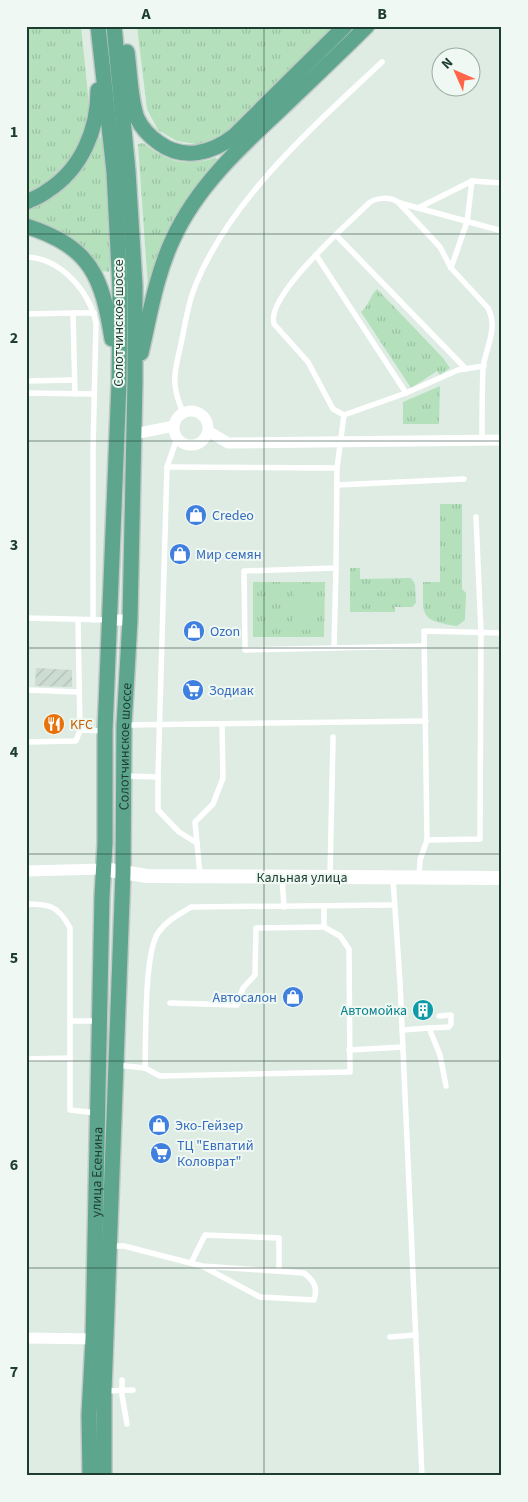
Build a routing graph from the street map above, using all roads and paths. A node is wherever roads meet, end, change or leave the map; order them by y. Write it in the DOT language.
graph roads {
  1 [pos="91,26"];
  2 [pos="98,26"];
  3 [pos="114,26"];
  4 [pos="124,26"];
  5 [pos="345,26"];
  6 [pos="367,26"];
  7 [pos="382,62"];
  8 [pos="472,181"];
  9 [pos="502,183"];
  10 [pos="26,202"];
  11 [pos="398,202"];
  12 [pos="418,208"];
  13 [pos="467,222"];
  14 [pos="26,226"];
  15 [pos="502,232"];
  16 [pos="336,235"];
  17 [pos="316,255"];
  18 [pos="26,257"];
  19 [pos="451,268"];
  20 [pos="74,313"];
  21 [pos="94,313"];
  22 [pos="26,314"];
  23 [pos="484,366"];
  24 [pos="466,369"];
  25 [pos="74,380"];
  26 [pos="26,381"];
  27 [pos="135,381"];
  28 [pos="119,382"];
  29 [pos="26,393"];
  30 [pos="406,393"];
  31 [pos="75,394"];
  32 [pos="94,394"];
  33 [pos="183,413"];
  34 [pos="344,415"];
  35 [pos="208,430"];
  36 [pos="176,432"];
  37 [pos="134,434"];
  38 [pos="482,440"];
  39 [pos="502,440"];
  40 [pos="341,442"];
  41 [pos="167,466"];
  42 [pos="338,468"];
  43 [pos="464,478"];
  44 [pos="337,485"];
  45 [pos="476,517"];
  46 [pos="336,568"];
  47 [pos="26,618"];
  48 [pos="78,620"];
  49 [pos="93,620"];
  50 [pos="109,620"];
  51 [pos="130,620"];
  52 [pos="481,632"];
  53 [pos="502,633"];
  54 [pos="424,646"];
  55 [pos="334,648"];
  56 [pos="26,690"];
  57 [pos="78,692"];
  58 [pos="426,721"];
  59 [pos="222,724"];
  60 [pos="124,725"];
  61 [pos="159,726"];
  62 [pos="80,730"];
  63 [pos="105,731"];
  64 [pos="333,737"];
  65 [pos="26,742"];
  66 [pos="123,776"];
  67 [pos="158,777"];
  68 [pos="427,840"];
  69 [pos="197,843"];
  70 [pos="103,869"];
  71 [pos="26,871"];
  72 [pos="123,873"];
  73 [pos="200,876"];
  74 [pos="330,876"];
  75 [pos="282,877"];
  76 [pos="393,878"];
  77 [pos="419,878"];
  78 [pos="502,878"];
  79 [pos="26,904"];
  80 [pos="394,904"];
  81 [pos="324,906"];
  82 [pos="284,907"];
  83 [pos="324,927"];
  84 [pos="170,1003"];
  85 [pos="439,1016"];
  86 [pos="70,1021"];
  87 [pos="99,1021"];
  88 [pos="429,1028"];
  89 [pos="402,1030"];
  90 [pos="403,1047"];
  91 [pos="349,1050"];
  92 [pos="70,1058"];
  93 [pos="26,1059"];
  94 [pos="116,1064"];
  95 [pos="145,1068"];
  96 [pos="446,1086"];
  97 [pos="98,1114"];
  98 [pos="110,1246"];
  99 [pos="191,1263"];
  100 [pos="202,1266"];
  101 [pos="279,1271"];
  102 [pos="416,1335"];
  103 [pos="390,1337"];
  104 [pos="26,1338"];
  105 [pos="99,1339"];
  106 [pos="122,1380"];
  107 [pos="121,1390"];
  108 [pos="133,1390"];
  109 [pos="104,1391"];
  110 [pos="127,1424"];
  111 [pos="90,1476"];
  112 [pos="104,1476"];
  113 [pos="422,1476"];
  1 -- 10 [label="main road"];
  2 -- 28 [label="main road, Солотчинское шоссе"];
  3 -- 27 [label="main road, Солотчинское шоссе"];
  4 -- 5 [label="main road"];
  6 -- 27 [label="main road"];
  7 -- 33 [label="lane"];
  8 -- 9 [label="lane"];
  8 -- 12 [label="lane"];
  8 -- 13 [label="lane"];
  11 -- 12 [label="lane"];
  11 -- 16 [label="lane"];
  11 -- 19 [label="lane"];
  12 -- 13 [label="lane"];
  13 -- 15 [label="lane"];
  13 -- 19 [label="lane"];
  14 -- 28 [label="main road"];
  16 -- 17 [label="lane"];
  16 -- 24 [label="lane"];
  17 -- 30 [label="lane"];
  17 -- 34 [label="lane"];
  18 -- 21 [label="lane"];
  19 -- 23 [label="lane"];
  20 -- 21 [label="lane"];
  20 -- 22 [label="lane"];
  20 -- 25 [label="lane"];
  21 -- 32 [label="lane"];
  23 -- 24 [label="lane"];
  23 -- 38 [label="lane"];
  24 -- 30 [label="lane"];
  25 -- 26 [label="lane"];
  25 -- 31 [label="lane"];
  27 -- 37 [label="main road, Солотчинское шоссе"];
  28 -- 50 [label="main road, Солотчинское шоссе"];
  29 -- 31 [label="lane"];
  30 -- 34 [label="lane"];
  31 -- 32 [label="lane"];
  32 -- 49 [label="lane"];
  33 -- 35 [label="street"];
  33 -- 36 [label="street"];
  34 -- 40 [label="lane"];
  35 -- 36 [label="street"];
  35 -- 40 [label="street"];
  36 -- 37 [label="street"];
  36 -- 41 [label="lane"];
  37 -- 51 [label="main road, Солотчинское шоссе"];
  38 -- 39 [label="street"];
  38 -- 40 [label="street"];
  40 -- 42 [label="lane"];
  41 -- 42 [label="lane"];
  41 -- 61 [label="lane"];
  42 -- 44 [label="lane"];
  43 -- 44 [label="lane"];
  44 -- 46 [label="lane"];
  45 -- 52 [label="lane"];
  46 -- 55 [label="lane"];
  46 -- 55 [label="lane"];
  47 -- 48 [label="lane"];
  48 -- 49 [label="lane"];
  48 -- 57 [label="lane"];
  49 -- 50 [label="lane"];
  50 -- 51 [label="street"];
  50 -- 63 [label="main road, Солотчинское шоссе"];
  51 -- 60 [label="main road, Солотчинское шоссе"];
  52 -- 53 [label="lane"];
  52 -- 54 [label="lane"];
  52 -- 68 [label="lane"];
  54 -- 55 [label="lane"];
  54 -- 58 [label="lane"];
  56 -- 57 [label="lane"];
  57 -- 62 [label="lane"];
  58 -- 59 [label="lane"];
  58 -- 68 [label="lane"];
  59 -- 61 [label="lane"];
  59 -- 69 [label="lane"];
  60 -- 61 [label="lane"];
  60 -- 66 [label="main road, Солотчинское шоссе"];
  61 -- 67 [label="lane"];
  62 -- 63 [label="lane"];
  62 -- 65 [label="lane"];
  63 -- 70 [label="main road, Солотчинское шоссе"];
  64 -- 74 [label="lane"];
  66 -- 67 [label="lane"];
  66 -- 72 [label="main road, Солотчинское шоссе"];
  67 -- 69 [label="lane"];
  68 -- 77 [label="lane"];
  69 -- 73 [label="lane"];
  70 -- 71 [label="street"];
  70 -- 72 [label="street, Кальная улица"];
  70 -- 87 [label="main road, улица Есенина"];
  72 -- 73 [label="street, Кальная улица"];
  72 -- 94 [label="main road, улица Есенина"];
  73 -- 75 [label="street, Кальная улица"];
  74 -- 75 [label="street, Кальная улица"];
  74 -- 76 [label="street, Кальная улица"];
  75 -- 82 [label="lane"];
  76 -- 77 [label="street, Кальная улица"];
  76 -- 80 [label="lane"];
  77 -- 78 [label="street, Кальная улица"];
  79 -- 86 [label="lane"];
  80 -- 81 [label="lane"];
  80 -- 89 [label="lane"];
  81 -- 82 [label="lane"];
  81 -- 83 [label="lane"];
  82 -- 95 [label="lane"];
  83 -- 84 [label="lane"];
  83 -- 91 [label="lane"];
  85 -- 88 [label="lane"];
  86 -- 87 [label="lane"];
  86 -- 92 [label="lane"];
  87 -- 97 [label="main road, улица Есенина"];
  88 -- 89 [label="lane"];
  88 -- 96 [label="lane"];
  89 -- 90 [label="lane"];
  90 -- 91 [label="lane"];
  90 -- 102 [label="lane"];
  91 -- 95 [label="lane"];
  92 -- 93 [label="lane"];
  92 -- 97 [label="lane"];
  94 -- 95 [label="lane"];
  94 -- 98 [label="main road, улица Есенина"];
  97 -- 105 [label="main road, улица Есенина"];
  98 -- 99 [label="lane"];
  98 -- 105 [label="main road, улица Есенина"];
  99 -- 100 [label="lane"];
  99 -- 101 [label="lane"];
  100 -- 101 [label="lane"];
  100 -- 101 [label="lane"];
  102 -- 103 [label="lane"];
  102 -- 113 [label="lane"];
  104 -- 105 [label="street"];
  105 -- 109 [label="main road, улица Есенина"];
  105 -- 111 [label="main road, улица Есенина"];
  106 -- 107 [label="lane"];
  107 -- 108 [label="lane"];
  107 -- 109 [label="lane"];
  107 -- 110 [label="lane"];
  109 -- 112 [label="main road, улица Есенина"];
}
